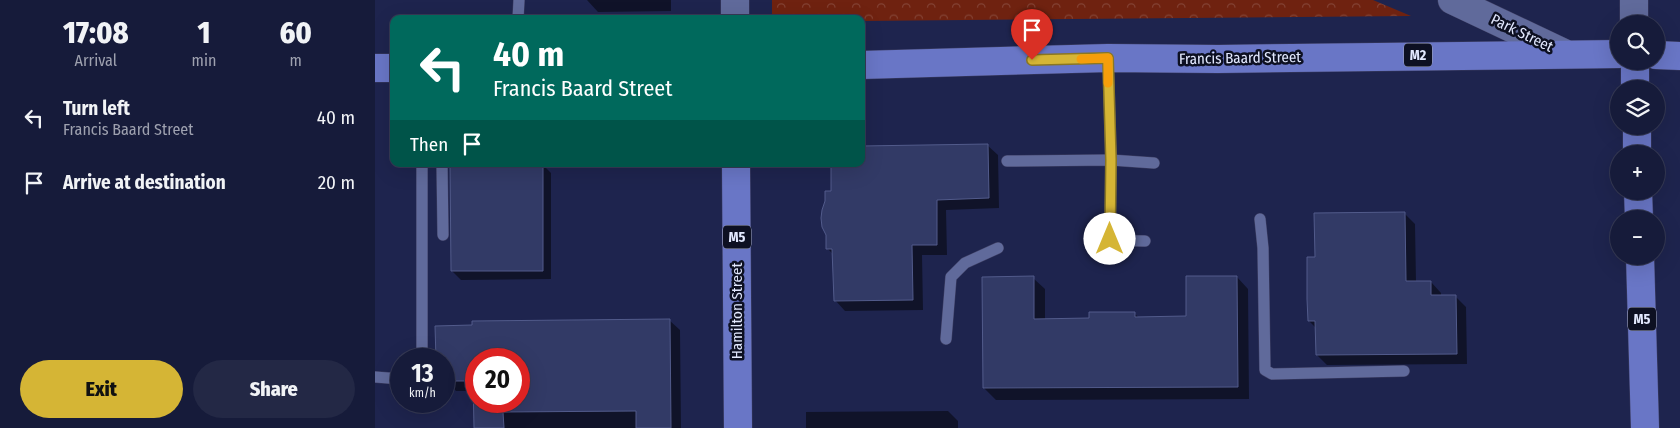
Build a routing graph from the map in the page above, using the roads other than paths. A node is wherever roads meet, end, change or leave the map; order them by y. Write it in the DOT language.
graph roads {
  1 [pos="519,0"];
  2 [pos="735,0"];
  3 [pos="1452,0"];
  4 [pos="1634,0"];
  5 [pos="518,15"];
  6 [pos="735,15"];
  7 [pos="1634,15"];
  8 [pos="1564,53"];
  9 [pos="1610,54"];
  10 [pos="1665,55"];
  11 [pos="1680,56"];
  12 [pos="1108,58"];
  13 [pos="865,64"];
  14 [pos="375,68"];
  15 [pos="390,68"];
  16 [pos="1111,160"];
  17 [pos="1007,161"];
  18 [pos="1154,164"];
  19 [pos="422,167"];
  20 [pos="442,167"];
  21 [pos="736,167"];
  22 [pos="1260,219"];
  23 [pos="443,235"];
  24 [pos="1110,239"];
  25 [pos="1091,240"];
  26 [pos="1145,241"];
  27 [pos="998,248"];
  28 [pos="1640,265"];
  29 [pos="946,339"];
  30 [pos="422,348"];
  31 [pos="1404,370"];
  32 [pos="375,378"];
  33 [pos="390,379"];
  34 [pos="738,428"];
  35 [pos="1645,428"];
  1 -- 5 [label="lane"];
  2 -- 6 [label="street"];
  3 -- 8 [label="street, Park Street"];
  4 -- 7 [label="street"];
  8 -- 9 [label="main road, Francis Baard Street / M2"];
  8 -- 12 [label="main road, Francis Baard Street / M2"];
  10 -- 11 [label="main road"];
  12 -- 13 [label="main road, Francis Baard Street / M2"];
  12 -- 16 [label="lane"];
  14 -- 15 [label="main road"];
  16 -- 17 [label="lane"];
  16 -- 18 [label="lane"];
  16 -- 24 [label="lane"];
  19 -- 30 [label="lane"];
  20 -- 23 [label="lane"];
  21 -- 34 [label="main road, Hamilton Street / M5"];
  22 -- 31 [label="lane"];
  24 -- 25 [label="lane"];
  24 -- 26 [label="lane"];
  27 -- 29 [label="lane"];
  28 -- 35 [label="main road, M5"];
  32 -- 33 [label="lane"];
}
